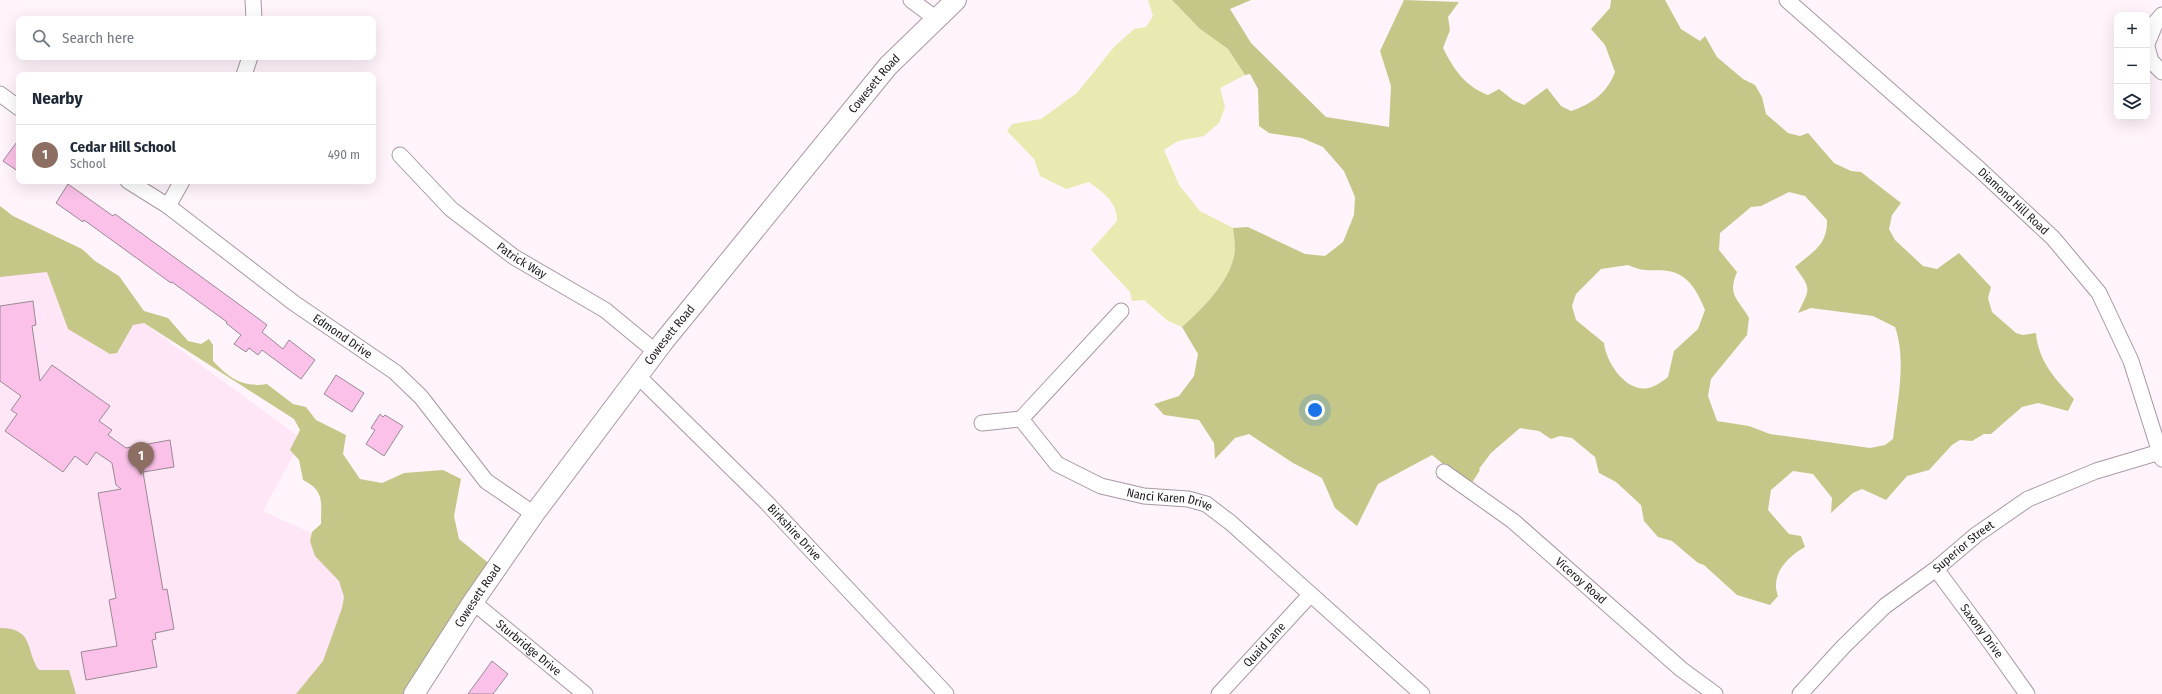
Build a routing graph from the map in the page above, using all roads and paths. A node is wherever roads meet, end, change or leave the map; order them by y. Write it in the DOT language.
graph roads {
  1 [pos="253,0"];
  2 [pos="911,0"];
  3 [pos="926,0"];
  4 [pos="956,0"];
  5 [pos="1787,0"];
  6 [pos="2162,15"];
  7 [pos="254,16"];
  8 [pos="935,18"];
  9 [pos="2150,37"];
  10 [pos="2148,48"];
  11 [pos="249,60"];
  12 [pos="245,72"];
  13 [pos="2162,72"];
  14 [pos="400,155"];
  15 [pos="133,184"];
  16 [pos="180,184"];
  17 [pos="168,206"];
  18 [pos="1121,311"];
  19 [pos="656,352"];
  20 [pos="638,376"];
  21 [pos="1021,419"];
  22 [pos="982,423"];
  23 [pos="2161,456"];
  24 [pos="1444,472"];
  25 [pos="534,514"];
  26 [pos="1936,568"];
  27 [pos="1310,594"];
  28 [pos="473,602"];
  29 [pos="1712,693"];
  30 [pos="414,694"];
  31 [pos="585,694"];
  32 [pos="946,694"];
  33 [pos="1219,694"];
  34 [pos="1422,694"];
  35 [pos="1800,694"];
  36 [pos="2027,694"];
  1 -- 7 [label="street"];
  2 -- 8 [label="street"];
  3 -- 8 [label="street"];
  4 -- 8 [label="main road, Cowesett Road"];
  5 -- 23 [label="street, Diamond Hill Road"];
  6 -- 9 [label="street"];
  8 -- 19 [label="main road, Cowesett Road"];
  10 -- 13 [label="street"];
  11 -- 12 [label="street"];
  14 -- 19 [label="street, Patrick Way"];
  15 -- 17 [label="street, Edmond Drive"];
  16 -- 17 [label="street"];
  17 -- 25 [label="street, Edmond Drive"];
  18 -- 21 [label="street"];
  19 -- 20 [label="main road, Cowesett Road"];
  20 -- 25 [label="main road, Cowesett Road"];
  20 -- 32 [label="street, Birkshire Drive"];
  21 -- 22 [label="street"];
  21 -- 27 [label="street, Nanci Karen Drive"];
  23 -- 26 [label="street, Superior Street"];
  24 -- 29 [label="street, Viceroy Road"];
  25 -- 28 [label="main road, Cowesett Road"];
  26 -- 35 [label="street, Superior Street"];
  26 -- 36 [label="street, Saxony Drive"];
  27 -- 33 [label="street, Quaid Lane"];
  27 -- 34 [label="street, Nanci Karen Drive"];
  28 -- 30 [label="main road, Cowesett Road"];
  28 -- 31 [label="street, Sturbridge Drive"];
}
